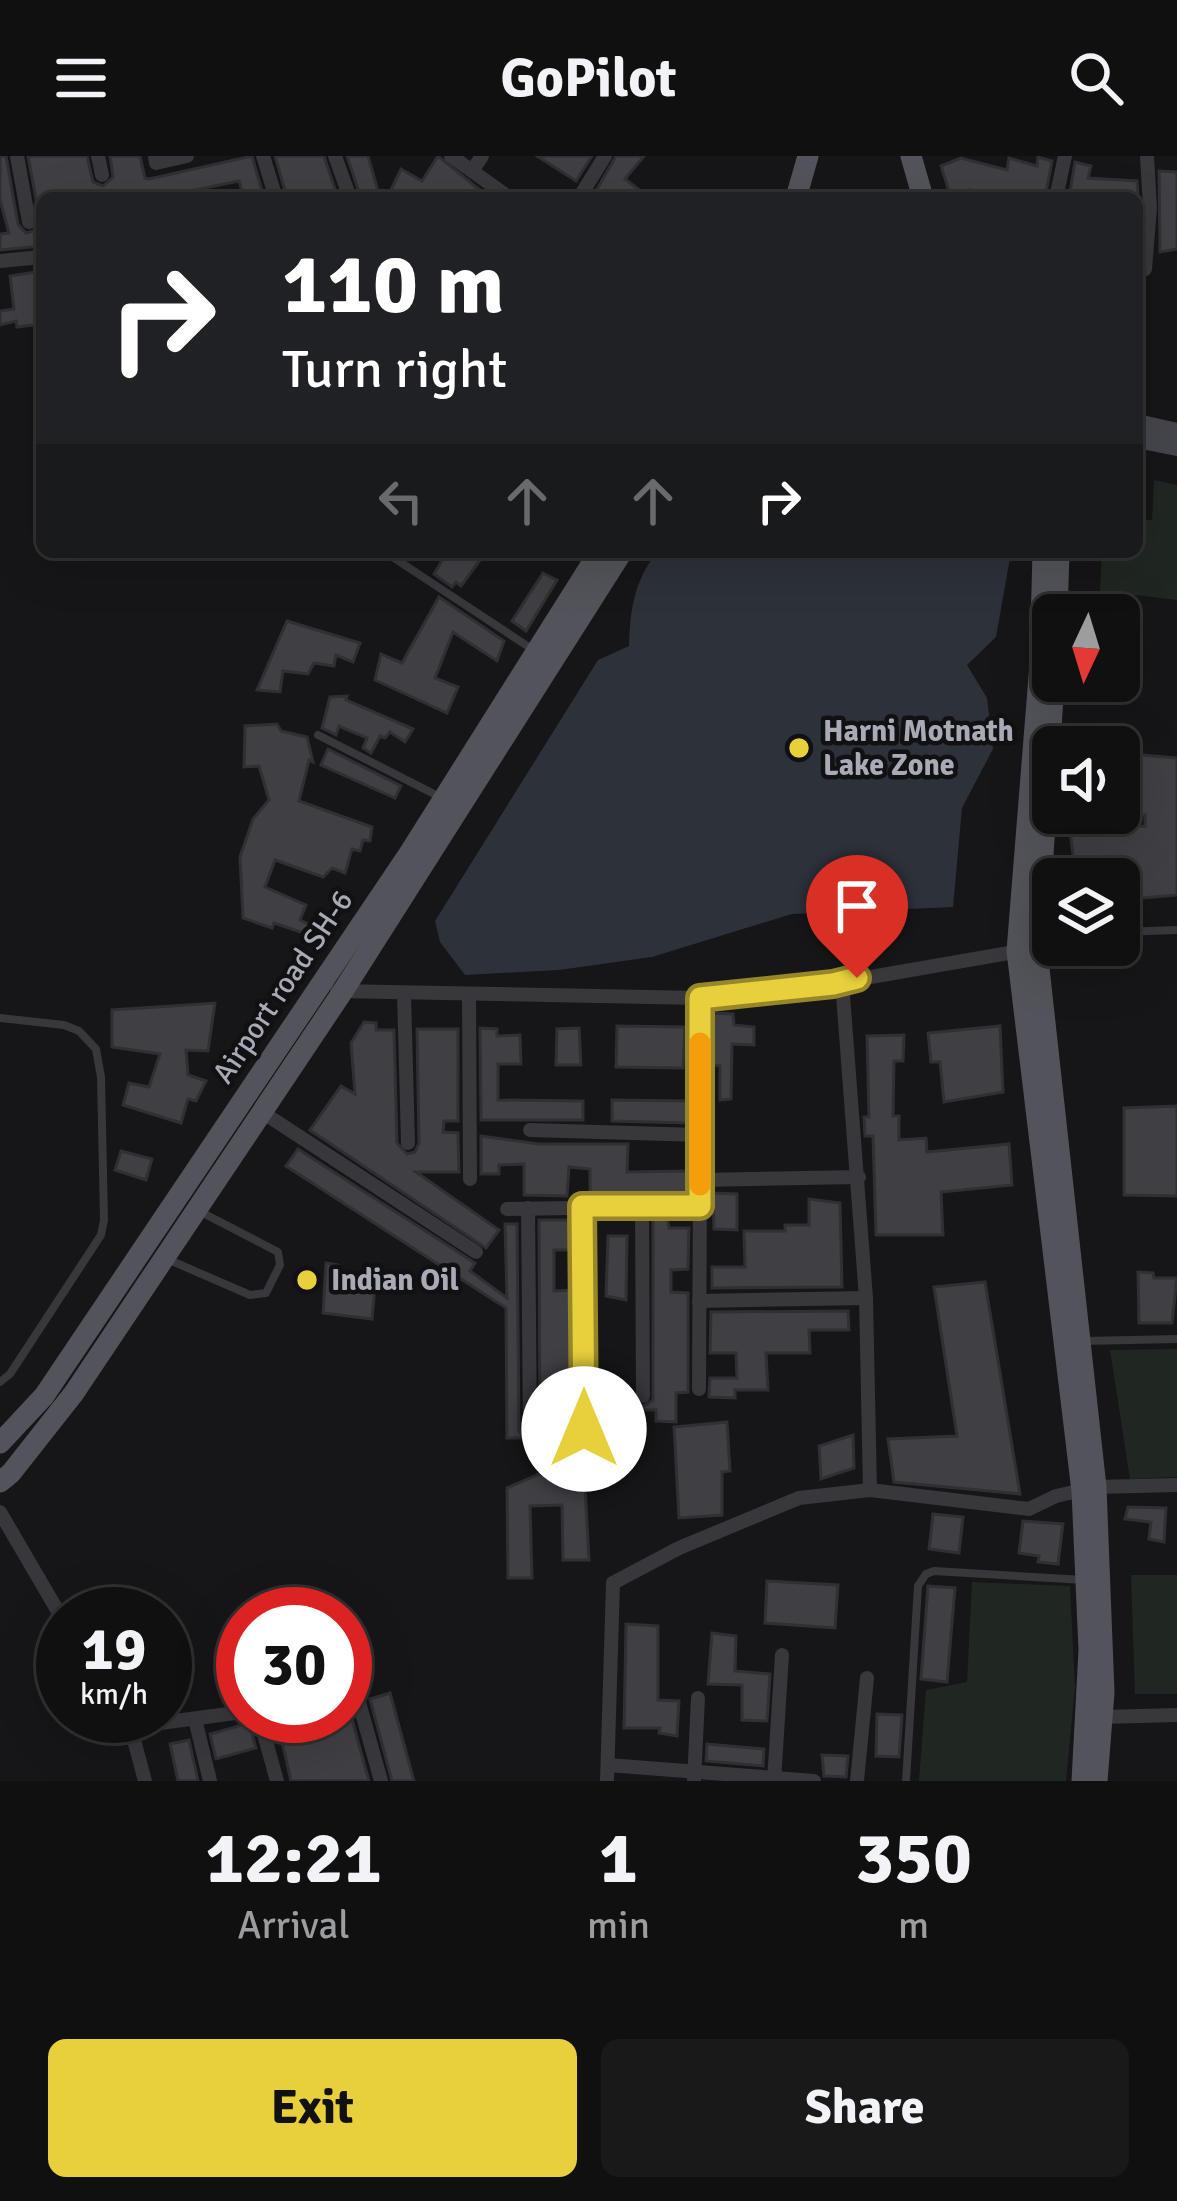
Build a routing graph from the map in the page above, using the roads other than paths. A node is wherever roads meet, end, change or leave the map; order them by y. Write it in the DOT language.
graph roads {
  1 [pos="17,156"];
  2 [pos="98,156"];
  3 [pos="155,156"];
  4 [pos="188,156"];
  5 [pos="263,156"];
  6 [pos="335,156"];
  7 [pos="452,156"];
  8 [pos="482,156"];
  9 [pos="605,156"];
  10 [pos="808,156"];
  11 [pos="822,156"];
  12 [pos="897,156"];
  13 [pos="910,156"];
  14 [pos="1065,156"];
  15 [pos="1147,156"];
  16 [pos="472,171"];
  17 [pos="102,175"];
  18 [pos="274,192"];
  19 [pos="348,192"];
  20 [pos="490,192"];
  21 [pos="583,192"];
  22 [pos="798,192"];
  23 [pos="813,192"];
  24 [pos="906,192"];
  25 [pos="921,192"];
  26 [pos="1057,192"];
  27 [pos="29,222"];
  28 [pos="36,257"];
  29 [pos="0,261"];
  30 [pos="1143,269"];
  31 [pos="1143,424"];
  32 [pos="1177,432"];
  33 [pos="1143,440"];
  34 [pos="1177,447"];
  35 [pos="394,558"];
  36 [pos="596,558"];
  37 [pos="617,558"];
  38 [pos="1043,558"];
  39 [pos="1059,558"];
  40 [pos="1058,594"];
  41 [pos="548,646"];
  42 [pos="1052,702"];
  43 [pos="318,735"];
  44 [pos="444,799"];
  45 [pos="1035,858"];
  46 [pos="1040,858"];
  47 [pos="1177,930"];
  48 [pos="1140,931"];
  49 [pos="1032,941"];
  50 [pos="1036,966"];
  51 [pos="1036,966"];
  52 [pos="842,982"];
  53 [pos="317,991"];
  54 [pos="343,992"];
  55 [pos="404,993"];
  56 [pos="469,994"];
  57 [pos="700,998"];
  58 [pos="0,1018"];
  59 [pos="262,1112"];
  60 [pos="530,1130"];
  61 [pos="700,1135"];
  62 [pos="408,1144"];
  63 [pos="859,1178"];
  64 [pos="470,1179"];
  65 [pos="700,1180"];
  66 [pos="582,1206"];
  67 [pos="700,1206"];
  68 [pos="528,1208"];
  69 [pos="642,1208"];
  70 [pos="507,1209"];
  71 [pos="196,1210"];
  72 [pos="476,1252"];
  73 [pos="163,1258"];
  74 [pos="866,1298"];
  75 [pos="699,1301"];
  76 [pos="1177,1339"];
  77 [pos="1080,1341"];
  78 [pos="0,1382"];
  79 [pos="699,1389"];
  80 [pos="643,1396"];
  81 [pos="584,1429"];
  82 [pos="530,1430"];
  83 [pos="0,1443"];
  84 [pos="0,1482"];
  85 [pos="1177,1486"];
  86 [pos="1089,1489"];
  87 [pos="870,1490"];
  88 [pos="0,1513"];
  89 [pos="1086,1580"];
  90 [pos="44,1587"];
  91 [pos="782,1655"];
  92 [pos="867,1678"];
  93 [pos="698,1698"];
  94 [pos="1177,1714"];
  95 [pos="216,1716"];
  96 [pos="1102,1717"];
  97 [pos="192,1719"];
  98 [pos="195,1719"];
  99 [pos="131,1743"];
  100 [pos="266,1743"];
  101 [pos="370,1743"];
  102 [pos="608,1773"];
  103 [pos="694,1776"];
  104 [pos="774,1779"];
  105 [pos="145,1781"];
  106 [pos="210,1781"];
  107 [pos="277,1781"];
  108 [pos="381,1781"];
  109 [pos="814,1781"];
  110 [pos="857,1781"];
  111 [pos="906,1781"];
  112 [pos="1082,1781"];
  113 [pos="1097,1781"];
  1 -- 27 [label="street"];
  2 -- 17 [label="street"];
  3 -- 4 [label="street"];
  5 -- 18 [label="street"];
  6 -- 19 [label="street"];
  7 -- 16 [label="street"];
  8 -- 16 [label="street"];
  9 -- 21 [label="street"];
  10 -- 22 [label="main road"];
  11 -- 23 [label="main road"];
  12 -- 24 [label="main road"];
  13 -- 25 [label="main road"];
  14 -- 26 [label="street"];
  15 -- 30 [label="street"];
  16 -- 20 [label="street"];
  28 -- 29 [label="street"];
  31 -- 32 [label="main road"];
  33 -- 34 [label="main road"];
  35 -- 41 [label="lane"];
  36 -- 41 [label="main road, Airport road SH-6"];
  37 -- 41 [label="main road"];
  38 -- 45 [label="main road"];
  39 -- 40 [label="main road"];
  41 -- 44 [label="main road, Airport road SH-6"];
  41 -- 54 [label="main road"];
  42 -- 46 [label="main road"];
  43 -- 44 [label="lane"];
  44 -- 53 [label="main road, Airport road SH-6"];
  47 -- 48 [label="lane"];
  49 -- 52 [label="street"];
  50 -- 77 [label="main road"];
  51 -- 86 [label="main road"];
  52 -- 57 [label="street"];
  52 -- 63 [label="street"];
  53 -- 54 [label="street"];
  53 -- 83 [label="main road, Airport road SH-6"];
  54 -- 55 [label="street"];
  54 -- 59 [label="main road"];
  55 -- 56 [label="street"];
  55 -- 62 [label="street"];
  56 -- 57 [label="street"];
  56 -- 64 [label="street"];
  57 -- 61 [label="street"];
  58 -- 78 [label="lane"];
  59 -- 71 [label="main road"];
  59 -- 72 [label="street"];
  60 -- 61 [label="street"];
  61 -- 65 [label="street"];
  63 -- 65 [label="street"];
  63 -- 74 [label="street"];
  65 -- 67 [label="street"];
  66 -- 68 [label="street"];
  66 -- 69 [label="street"];
  66 -- 81 [label="street"];
  67 -- 69 [label="street"];
  67 -- 75 [label="street"];
  68 -- 70 [label="street"];
  68 -- 82 [label="street"];
  69 -- 80 [label="street"];
  71 -- 73 [label="main road"];
  71 -- 73 [label="lane"];
  73 -- 84 [label="main road"];
  74 -- 75 [label="street"];
  74 -- 87 [label="street"];
  75 -- 79 [label="street"];
  76 -- 77 [label="lane"];
  77 -- 86 [label="main road"];
  85 -- 86 [label="street"];
  86 -- 87 [label="street"];
  86 -- 89 [label="main road"];
  86 -- 96 [label="main road"];
  87 -- 102 [label="street"];
  88 -- 90 [label="street"];
  89 -- 111 [label="lane"];
  89 -- 112 [label="main road"];
  91 -- 104 [label="street"];
  92 -- 110 [label="street"];
  93 -- 103 [label="street"];
  94 -- 96 [label="street"];
  95 -- 98 [label="street"];
  96 -- 113 [label="main road"];
  97 -- 98 [label="street"];
  98 -- 106 [label="street"];
  99 -- 105 [label="street"];
  100 -- 107 [label="street"];
  101 -- 108 [label="street"];
  102 -- 103 [label="street"];
  103 -- 104 [label="street"];
  104 -- 109 [label="street"];
}
